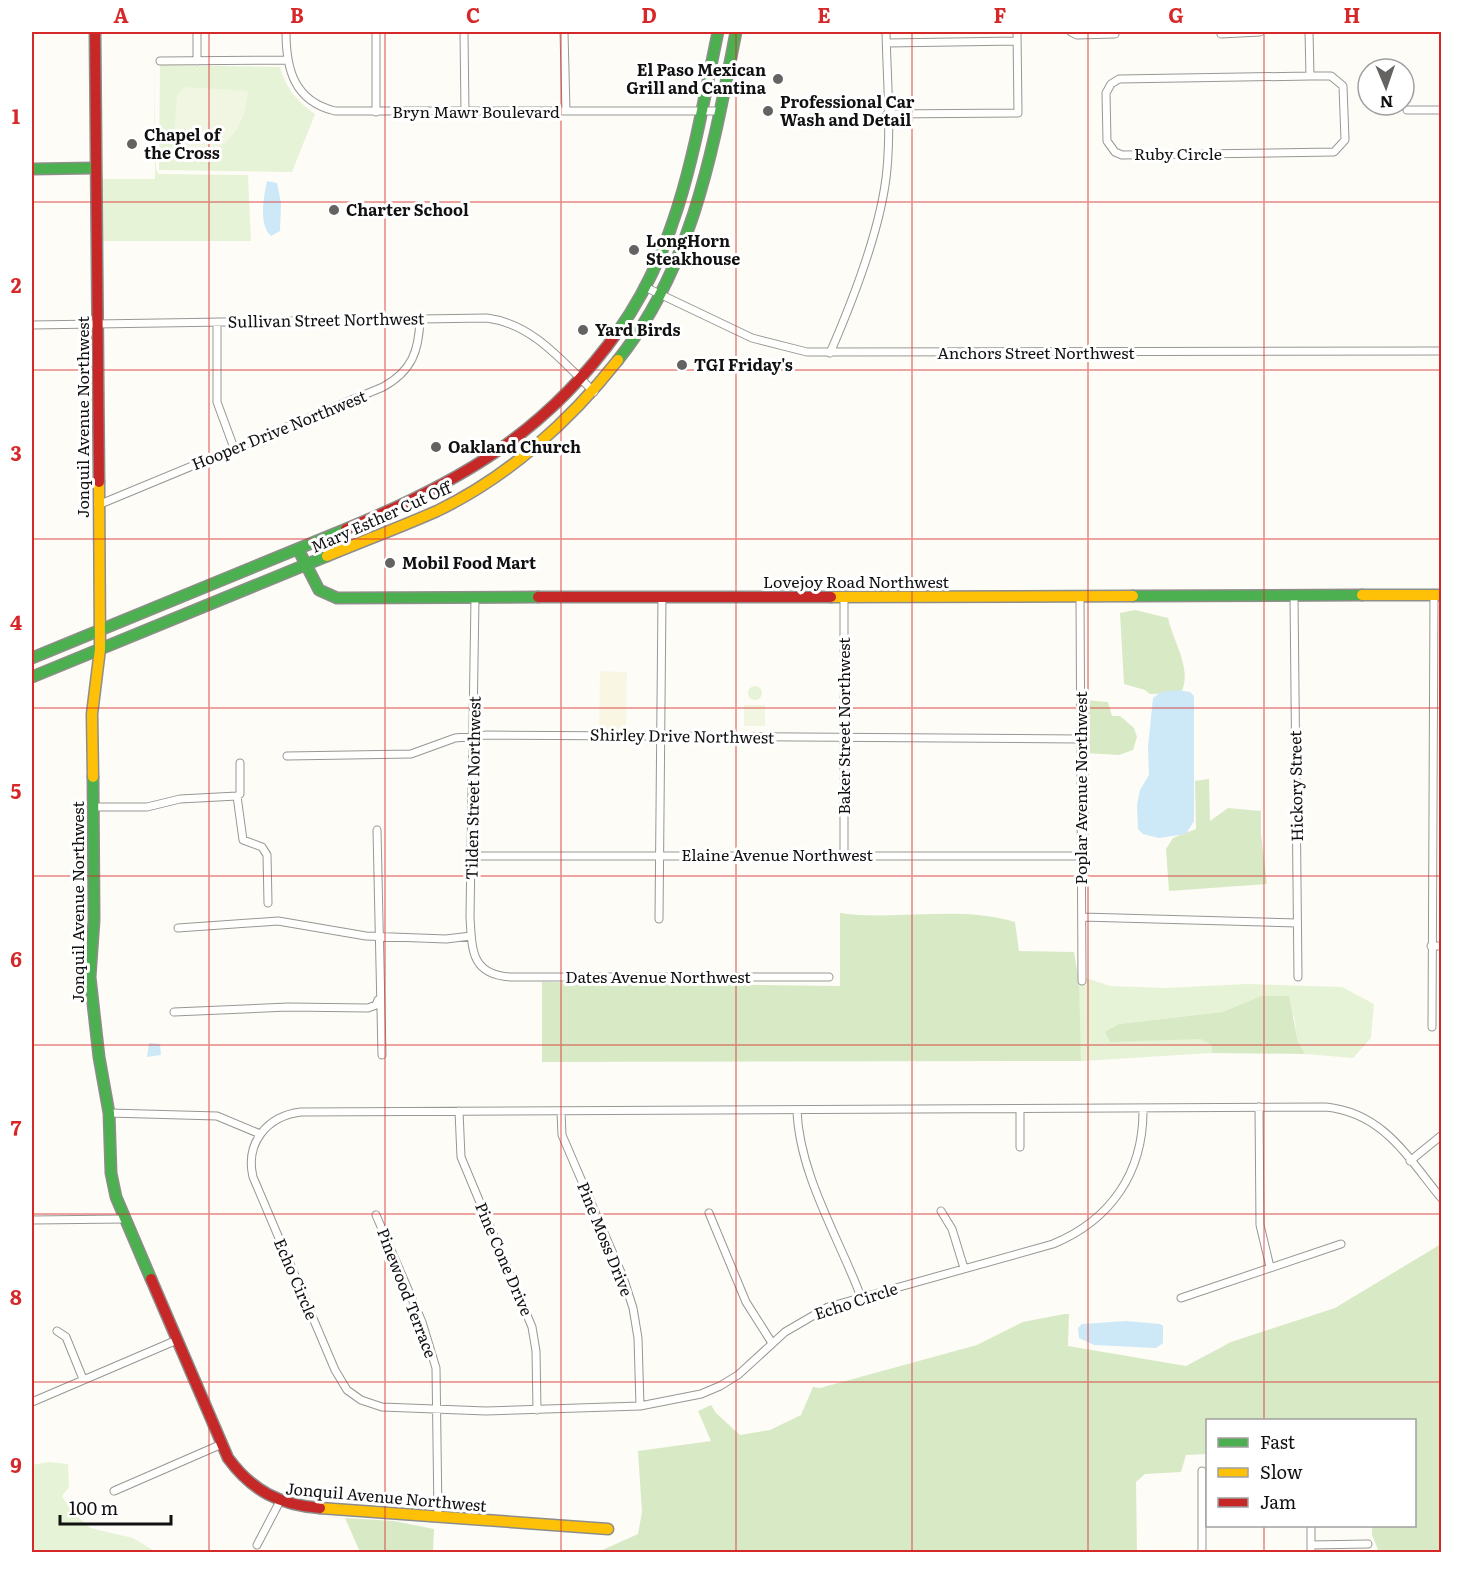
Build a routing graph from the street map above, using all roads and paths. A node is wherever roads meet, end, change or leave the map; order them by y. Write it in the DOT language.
graph roads {
  1 [pos="94,32"];
  2 [pos="196,32"];
  3 [pos="286,32"];
  4 [pos="376,32"];
  5 [pos="464,32"];
  6 [pos="564,32"];
  7 [pos="718,32"];
  8 [pos="736,32"];
  9 [pos="886,32"];
  10 [pos="1071,32"];
  11 [pos="1260,32"];
  12 [pos="1309,32"];
  13 [pos="1017,33"];
  14 [pos="1115,34"];
  15 [pos="1221,34"];
  16 [pos="1017,42"];
  17 [pos="886,43"];
  18 [pos="287,60"];
  19 [pos="160,61"];
  20 [pos="197,61"];
  21 [pos="1310,76"];
  22 [pos="1442,110"];
  23 [pos="566,111"];
  24 [pos="701,111"];
  25 [pos="720,111"];
  26 [pos="1416,111"];
  27 [pos="376,112"];
  28 [pos="465,112"];
  29 [pos="887,114"];
  30 [pos="95,168"];
  31 [pos="32,169"];
  32 [pos="645,287"];
  33 [pos="660,295"];
  34 [pos="420,319"];
  35 [pos="217,322"];
  36 [pos="97,324"];
  37 [pos="32,325"];
  38 [pos="1442,351"];
  39 [pos="830,353"];
  40 [pos="581,380"];
  41 [pos="594,392"];
  42 [pos="234,448"];
  43 [pos="480,466"];
  44 [pos="490,481"];
  45 [pos="98,505"];
  46 [pos="298,549"];
  47 [pos="306,566"];
  48 [pos="1438,595"];
  49 [pos="1080,596"];
  50 [pos="1294,596"];
  51 [pos="662,597"];
  52 [pos="844,597"];
  53 [pos="476,598"];
  54 [pos="100,631"];
  55 [pos="100,649"];
  56 [pos="32,658"];
  57 [pos="32,677"];
  58 [pos="474,736"];
  59 [pos="659,736"];
  60 [pos="845,738"];
  61 [pos="1080,739"];
  62 [pos="287,756"];
  63 [pos="240,763"];
  64 [pos="237,796"];
  65 [pos="93,807"];
  66 [pos="377,830"];
  67 [pos="659,855"];
  68 [pos="844,855"];
  69 [pos="472,856"];
  70 [pos="1081,856"];
  71 [pos="268,903"];
  72 [pos="1082,917"];
  73 [pos="659,919"];
  74 [pos="1297,923"];
  75 [pos="178,928"];
  76 [pos="471,936"];
  77 [pos="381,937"];
  78 [pos="1442,945"];
  79 [pos="1431,946"];
  80 [pos="488,973"];
  81 [pos="829,977"];
  82 [pos="1298,977"];
  83 [pos="1082,981"];
  84 [pos="379,998"];
  85 [pos="174,1012"];
  86 [pos="1432,1027"];
  87 [pos="382,1055"];
  88 [pos="1259,1107"];
  89 [pos="1143,1108"];
  90 [pos="1020,1109"];
  91 [pos="797,1110"];
  92 [pos="459,1111"];
  93 [pos="561,1111"];
  94 [pos="109,1113"];
  95 [pos="260,1134"];
  96 [pos="1442,1135"];
  97 [pos="1020,1147"];
  98 [pos="1410,1161"];
  99 [pos="1442,1199"];
  100 [pos="940,1211"];
  101 [pos="709,1213"];
  102 [pos="376,1215"];
  103 [pos="125,1218"];
  104 [pos="32,1220"];
  105 [pos="1341,1244"];
  106 [pos="1270,1267"];
  107 [pos="964,1268"];
  108 [pos="861,1297"];
  109 [pos="1181,1298"];
  110 [pos="57,1331"];
  111 [pos="177,1340"];
  112 [pos="772,1343"];
  113 [pos="84,1379"];
  114 [pos="32,1402"];
  115 [pos="640,1406"];
  116 [pos="437,1409"];
  117 [pos="537,1410"];
  118 [pos="222,1444"];
  119 [pos="1202,1471"];
  120 [pos="114,1491"];
  121 [pos="279,1503"];
  122 [pos="438,1516"];
  123 [pos="1311,1527"];
  124 [pos="608,1528"];
  125 [pos="1368,1544"];
  126 [pos="257,1545"];
  127 [pos="1311,1549"];
  128 [pos="1202,1552"];
  1 -- 30 [label="street, Jonquil Avenue Northwest"];
  2 -- 20 [label="street"];
  3 -- 18 [label="street, Bryn Mawr Boulevard"];
  4 -- 27 [label="street"];
  5 -- 28 [label="street"];
  6 -- 23 [label="street"];
  7 -- 24 [label="street, Mary Esther Cut Off"];
  8 -- 25 [label="street, Mary Esther Cut Off"];
  9 -- 17 [label="street"];
  10 -- 14 [label="street"];
  11 -- 15 [label="street"];
  12 -- 21 [label="street"];
  13 -- 16 [label="street"];
  16 -- 17 [label="street"];
  16 -- 29 [label="street"];
  17 -- 29 [label="street"];
  18 -- 20 [label="street"];
  18 -- 27 [label="street, Bryn Mawr Boulevard"];
  19 -- 20 [label="street"];
  21 -- 21 [label="street, Ruby Circle"];
  22 -- 26 [label="street"];
  23 -- 24 [label="street, Bryn Mawr Boulevard"];
  23 -- 28 [label="street, Bryn Mawr Boulevard"];
  24 -- 25 [label="street, Bryn Mawr Boulevard"];
  24 -- 32 [label="street, Mary Esther Cut Off"];
  25 -- 33 [label="street, Mary Esther Cut Off"];
  27 -- 28 [label="street, Bryn Mawr Boulevard"];
  29 -- 39 [label="street"];
  30 -- 31 [label="street"];
  30 -- 36 [label="street, Jonquil Avenue Northwest"];
  32 -- 33 [label="street, Anchors Street Northwest"];
  32 -- 40 [label="street, Mary Esther Cut Off"];
  33 -- 39 [label="street, Anchors Street Northwest"];
  33 -- 41 [label="street, Mary Esther Cut Off"];
  34 -- 35 [label="street, Sullivan Street Northwest"];
  34 -- 40 [label="street, Sullivan Street Northwest"];
  34 -- 42 [label="street, Hooper Drive Northwest"];
  35 -- 36 [label="street, Sullivan Street Northwest"];
  35 -- 42 [label="street"];
  36 -- 37 [label="street, Sullivan Street Northwest"];
  36 -- 45 [label="street, Jonquil Avenue Northwest"];
  38 -- 39 [label="street, Anchors Street Northwest"];
  40 -- 41 [label="street, Sullivan Street Northwest"];
  40 -- 43 [label="street, Mary Esther Cut Off"];
  41 -- 44 [label="street, Mary Esther Cut Off"];
  42 -- 45 [label="street, Hooper Drive Northwest"];
  43 -- 44 [label="street"];
  43 -- 46 [label="street, Mary Esther Cut Off"];
  44 -- 47 [label="street, Mary Esther Cut Off"];
  45 -- 54 [label="street, Jonquil Avenue Northwest"];
  46 -- 47 [label="street, Lovejoy Road Northwest"];
  46 -- 54 [label="street, Mary Esther Cut Off"];
  47 -- 53 [label="street, Lovejoy Road Northwest"];
  47 -- 55 [label="street, Mary Esther Cut Off"];
  48 -- 50 [label="street, Lovejoy Road Northwest"];
  48 -- 79 [label="street"];
  49 -- 50 [label="street, Lovejoy Road Northwest"];
  49 -- 52 [label="street, Lovejoy Road Northwest"];
  49 -- 61 [label="street, Poplar Avenue Northwest"];
  50 -- 74 [label="street, Hickory Street"];
  51 -- 52 [label="street, Lovejoy Road Northwest"];
  51 -- 53 [label="street, Lovejoy Road Northwest"];
  51 -- 59 [label="street"];
  52 -- 60 [label="street, Baker Street Northwest"];
  53 -- 58 [label="street, Tilden Street Northwest"];
  54 -- 55 [label="street, Jonquil Avenue Northwest"];
  54 -- 56 [label="street, Mary Esther Cut Off"];
  55 -- 57 [label="street, Mary Esther Cut Off"];
  55 -- 65 [label="street, Jonquil Avenue Northwest"];
  58 -- 59 [label="street, Shirley Drive Northwest"];
  58 -- 62 [label="street, Shirley Drive Northwest"];
  58 -- 69 [label="street, Tilden Street Northwest"];
  59 -- 60 [label="street, Shirley Drive Northwest"];
  59 -- 67 [label="street"];
  60 -- 61 [label="street, Shirley Drive Northwest"];
  60 -- 68 [label="street, Baker Street Northwest"];
  61 -- 70 [label="street, Poplar Avenue Northwest"];
  63 -- 64 [label="street"];
  64 -- 65 [label="street"];
  64 -- 71 [label="street"];
  65 -- 94 [label="street, Jonquil Avenue Northwest"];
  66 -- 77 [label="street"];
  67 -- 68 [label="street, Elaine Avenue Northwest"];
  67 -- 69 [label="street, Elaine Avenue Northwest"];
  67 -- 73 [label="street"];
  68 -- 70 [label="street, Elaine Avenue Northwest"];
  69 -- 76 [label="street, Tilden Street Northwest"];
  70 -- 72 [label="street, Poplar Avenue Northwest"];
  72 -- 74 [label="street"];
  72 -- 83 [label="street, Poplar Avenue Northwest"];
  74 -- 82 [label="street, Hickory Street"];
  75 -- 77 [label="street"];
  76 -- 77 [label="street"];
  76 -- 80 [label="street, Tilden Street Northwest"];
  77 -- 84 [label="street"];
  78 -- 79 [label="street"];
  79 -- 86 [label="street"];
  80 -- 81 [label="street, Dates Avenue Northwest"];
  84 -- 85 [label="street"];
  84 -- 87 [label="street"];
  88 -- 89 [label="street"];
  88 -- 98 [label="street"];
  88 -- 106 [label="street"];
  89 -- 90 [label="street"];
  89 -- 107 [label="street, Echo Circle"];
  90 -- 91 [label="street"];
  90 -- 97 [label="street"];
  91 -- 93 [label="street"];
  91 -- 108 [label="street"];
  92 -- 93 [label="street"];
  92 -- 95 [label="street"];
  92 -- 117 [label="street, Pine Cone Drive"];
  93 -- 115 [label="street, Pine Moss Drive"];
  94 -- 95 [label="street"];
  94 -- 103 [label="street, Jonquil Avenue Northwest"];
  95 -- 116 [label="street, Echo Circle"];
  96 -- 98 [label="street"];
  98 -- 99 [label="street"];
  100 -- 107 [label="street"];
  101 -- 112 [label="street"];
  102 -- 116 [label="street, Pinewood Terrace"];
  103 -- 104 [label="street"];
  103 -- 111 [label="street, Jonquil Avenue Northwest"];
  105 -- 106 [label="street"];
  106 -- 109 [label="street"];
  107 -- 108 [label="street, Echo Circle"];
  108 -- 112 [label="street, Echo Circle"];
  110 -- 113 [label="street"];
  111 -- 113 [label="street"];
  111 -- 118 [label="street, Jonquil Avenue Northwest"];
  112 -- 115 [label="street, Echo Circle"];
  113 -- 114 [label="street"];
  115 -- 117 [label="street, Echo Circle"];
  116 -- 117 [label="street, Echo Circle"];
  116 -- 122 [label="street, Pinewood Terrace"];
  118 -- 120 [label="street"];
  118 -- 121 [label="street, Jonquil Avenue Northwest"];
  119 -- 128 [label="street"];
  121 -- 122 [label="street, Jonquil Avenue Northwest"];
  121 -- 126 [label="street"];
  122 -- 124 [label="street, Jonquil Avenue Northwest"];
  123 -- 127 [label="street"];
  125 -- 127 [label="street"];
}
